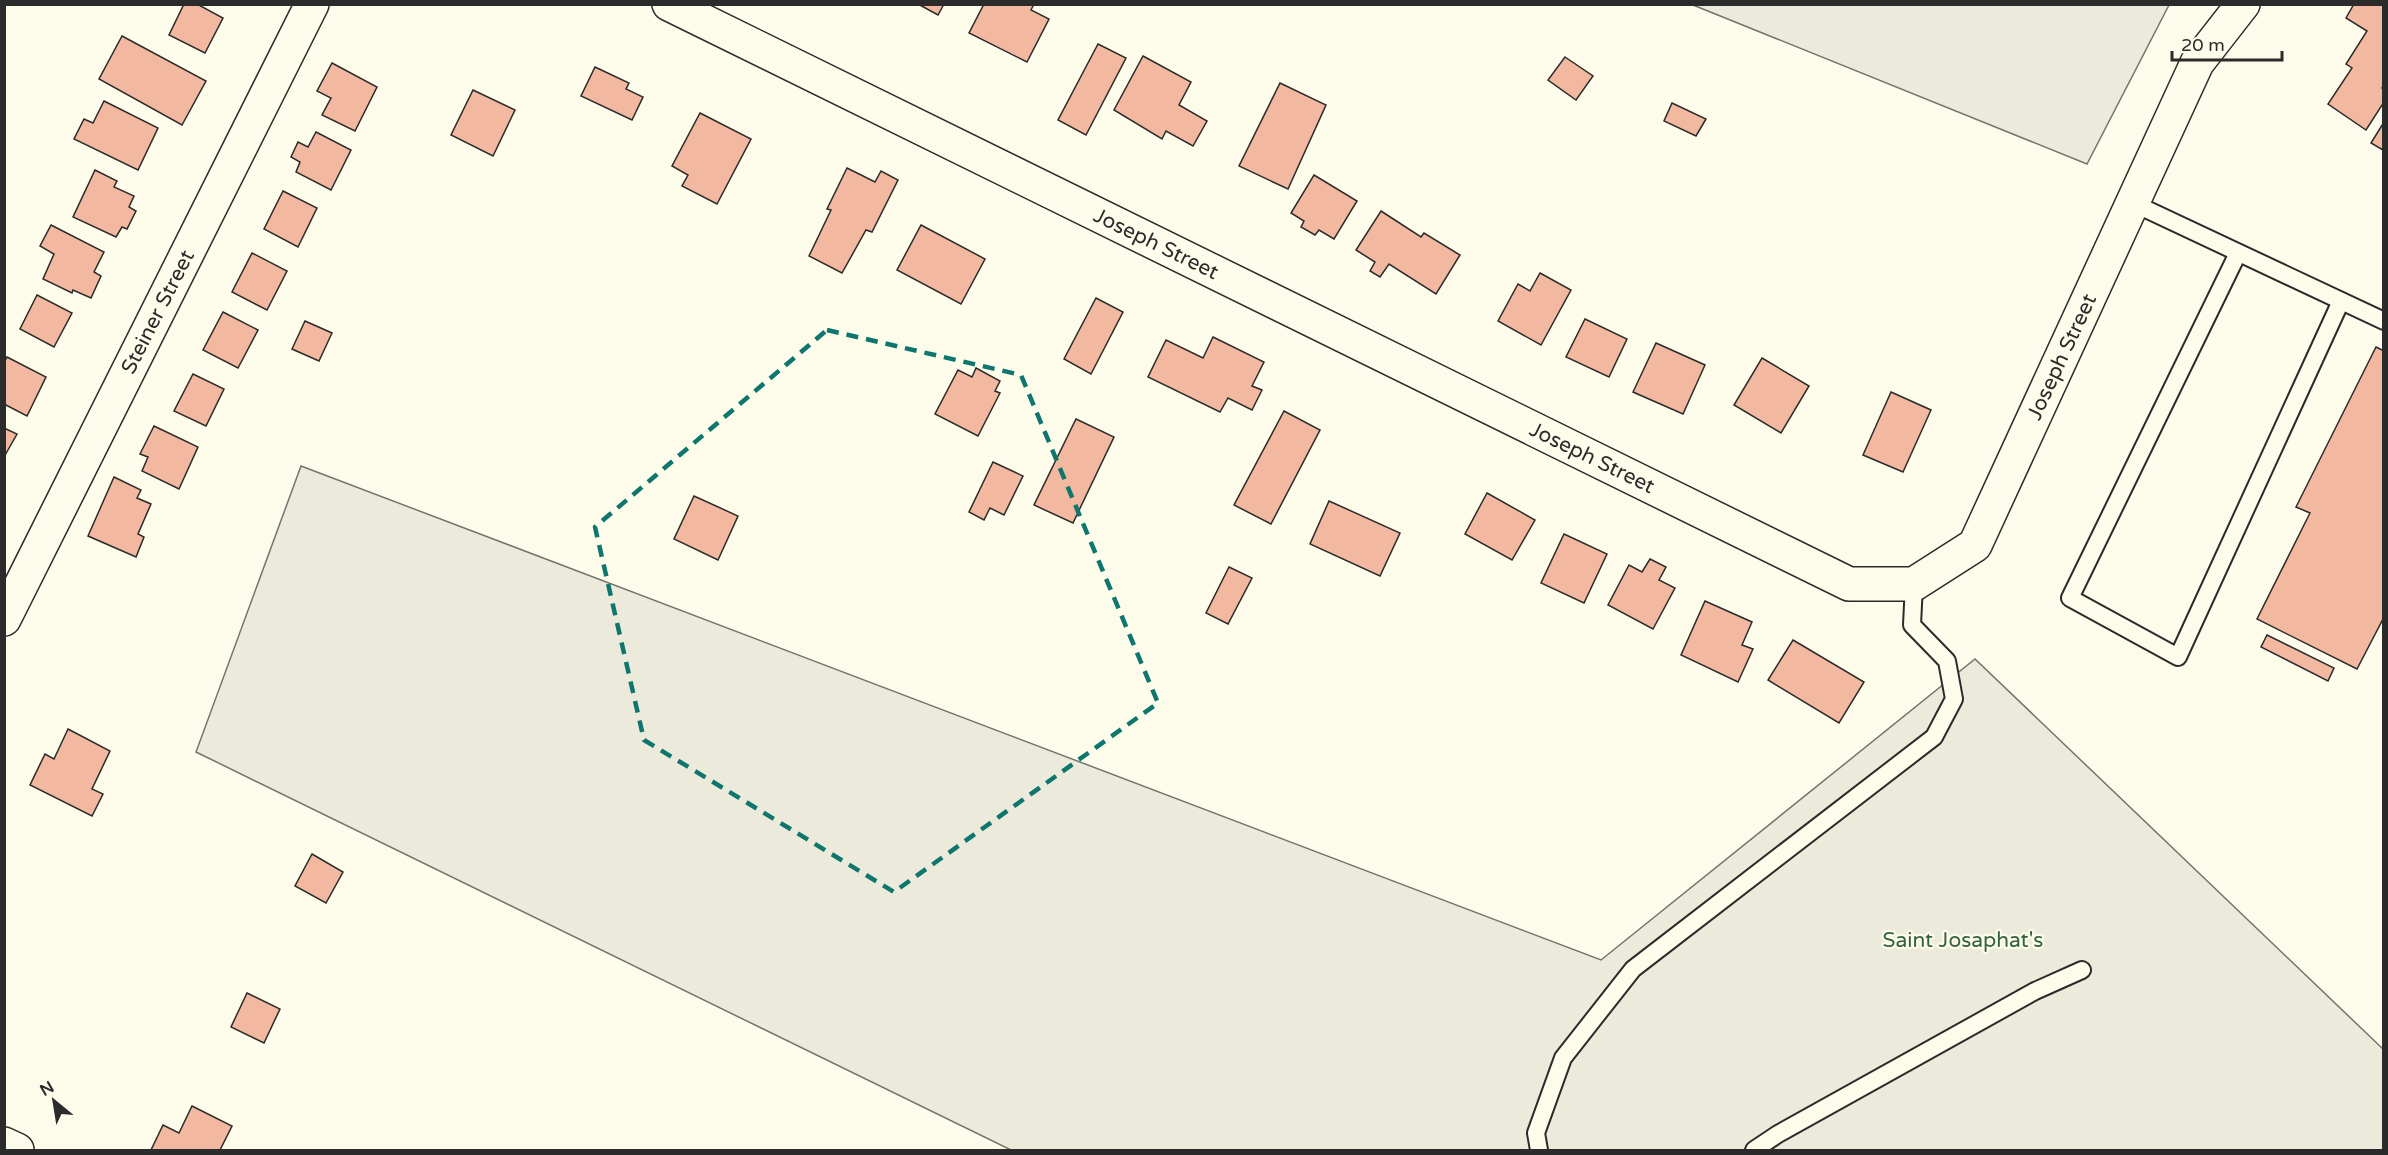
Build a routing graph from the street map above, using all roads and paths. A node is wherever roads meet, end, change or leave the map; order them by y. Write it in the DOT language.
graph roads {
  1 [pos="312,4"];
  2 [pos="669,4"];
  3 [pos="2243,4"];
  4 [pos="2133,203"];
  5 [pos="2238,253"];
  6 [pos="2341,301"];
  7 [pos="2384,321"];
  8 [pos="1914,584"];
  9 [pos="4,619"];
  10 [pos="2082,970"];
  11 [pos="4,1144"];
  12 [pos="17,1150"];
  13 [pos="1539,1150"];
  14 [pos="1754,1150"];
  1 -- 9 [label="street, Steiner Street"];
  2 -- 8 [label="street, Joseph Street"];
  3 -- 4 [label="street, Joseph Street"];
  4 -- 5 [label="lane"];
  4 -- 8 [label="street, Joseph Street"];
  5 -- 6 [label="lane"];
  5 -- 6 [label="lane"];
  6 -- 7 [label="lane"];
  8 -- 13 [label="lane"];
  10 -- 14 [label="lane"];
  11 -- 12 [label="street"];
}
